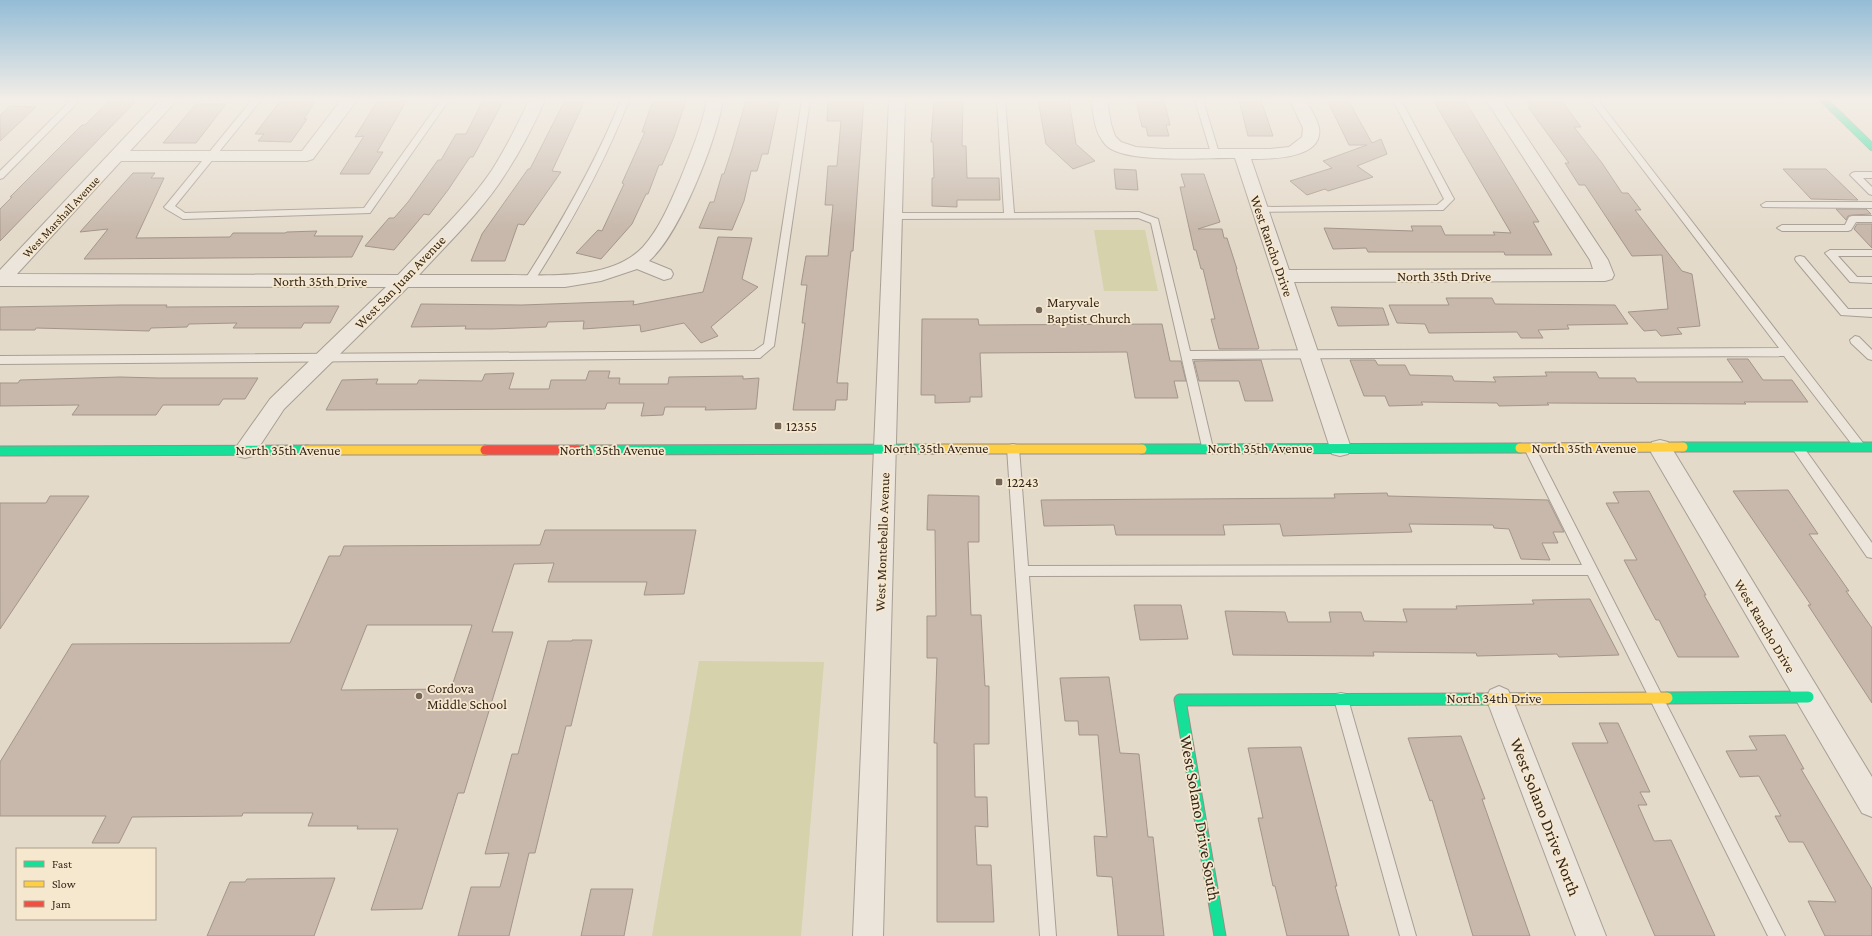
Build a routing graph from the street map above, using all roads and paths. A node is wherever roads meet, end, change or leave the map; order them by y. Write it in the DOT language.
graph roads {
  1 [pos="32,144"];
  2 [pos="128,144"];
  3 [pos="220,144"];
  4 [pos="316,144"];
  5 [pos="414,144"];
  6 [pos="515,144"];
  7 [pos="607,144"];
  8 [pos="701,144"];
  9 [pos="799,144"];
  10 [pos="895,144"];
  11 [pos="1004,144"];
  12 [pos="1113,144"];
  13 [pos="1212,144"];
  14 [pos="1304,144"];
  15 [pos="1420,144"];
  16 [pos="1523,144"];
  17 [pos="1628,144"];
  18 [pos="1215,153"];
  19 [pos="1241,153"];
  20 [pos="117,156"];
  21 [pos="209,156"];
  22 [pos="1872,175"];
  23 [pos="0,176"];
  24 [pos="1872,192"];
  25 [pos="1766,205"];
  26 [pos="1872,205"];
  27 [pos="1260,210"];
  28 [pos="892,216"];
  29 [pos="1009,216"];
  30 [pos="1872,219"];
  31 [pos="1782,228"];
  32 [pos="1872,253"];
  33 [pos="1800,259"];
  34 [pos="636,262"];
  35 [pos="664,274"];
  36 [pos="1282,276"];
  37 [pos="1,280"];
  38 [pos="1872,280"];
  39 [pos="403,281"];
  40 [pos="529,281"];
  41 [pos="1872,313"];
  42 [pos="1855,340"];
  43 [pos="1788,352"];
  44 [pos="1308,354"];
  45 [pos="1186,355"];
  46 [pos="1872,357"];
  47 [pos="326,358"];
  48 [pos="0,360"];
  49 [pos="1872,447"];
  50 [pos="886,448"];
  51 [pos="1013,448"];
  52 [pos="1208,448"];
  53 [pos="1340,448"];
  54 [pos="1530,448"];
  55 [pos="1660,448"];
  56 [pos="1798,448"];
  57 [pos="1861,448"];
  58 [pos="245,450"];
  59 [pos="0,451"];
  60 [pos="1872,553"];
  61 [pos="1592,570"];
  62 [pos="1022,571"];
  63 [pos="1657,697"];
  64 [pos="1808,697"];
  65 [pos="1499,698"];
  66 [pos="1341,699"];
  67 [pos="1180,700"];
  68 [pos="1872,803"];
  69 [pos="868,936"];
  70 [pos="1048,936"];
  71 [pos="1220,936"];
  72 [pos="1408,936"];
  73 [pos="1591,936"];
  74 [pos="1777,936"];
  1 -- 23 [label="lane"];
  2 -- 20 [label="street, West Marshall Avenue"];
  3 -- 21 [label="lane"];
  4 -- 21 [label="street"];
  5 -- 21 [label="lane"];
  6 -- 39 [label="street, West San Juan Avenue"];
  7 -- 40 [label="lane"];
  8 -- 34 [label="street, North 35th Drive"];
  9 -- 47 [label="lane"];
  10 -- 28 [label="street, West Montebello Avenue"];
  11 -- 29 [label="lane"];
  12 -- 18 [label="street"];
  13 -- 18 [label="lane"];
  14 -- 19 [label="street"];
  15 -- 27 [label="lane"];
  16 -- 36 [label="street, North 35th Drive"];
  17 -- 43 [label="lane"];
  18 -- 19 [label="street"];
  19 -- 27 [label="street, West Rancho Drive"];
  20 -- 21 [label="street"];
  20 -- 37 [label="street, West Marshall Avenue"];
  22 -- 24 [label="lane"];
  25 -- 26 [label="lane"];
  27 -- 36 [label="street, West Rancho Drive"];
  28 -- 29 [label="lane"];
  28 -- 50 [label="street, West Montebello Avenue"];
  29 -- 45 [label="lane"];
  30 -- 31 [label="lane"];
  32 -- 38 [label="lane"];
  33 -- 41 [label="lane"];
  34 -- 35 [label="street"];
  34 -- 40 [label="street, North 35th Drive"];
  36 -- 44 [label="street, West Rancho Drive"];
  37 -- 39 [label="street, North 35th Drive"];
  39 -- 40 [label="street, North 35th Drive"];
  39 -- 47 [label="street, West San Juan Avenue"];
  42 -- 46 [label="lane"];
  43 -- 44 [label="lane"];
  43 -- 57 [label="lane"];
  44 -- 45 [label="lane"];
  44 -- 53 [label="street, West Rancho Drive"];
  45 -- 52 [label="lane"];
  47 -- 48 [label="lane"];
  47 -- 58 [label="street, West San Juan Avenue"];
  49 -- 57 [label="main road, North 35th Avenue"];
  50 -- 51 [label="main road, North 35th Avenue"];
  50 -- 58 [label="main road, North 35th Avenue"];
  50 -- 69 [label="street, West Montebello Avenue"];
  51 -- 52 [label="main road, North 35th Avenue"];
  51 -- 62 [label="lane"];
  52 -- 53 [label="main road, North 35th Avenue"];
  53 -- 54 [label="main road, North 35th Avenue"];
  54 -- 55 [label="main road, North 35th Avenue"];
  54 -- 61 [label="lane"];
  55 -- 56 [label="main road, North 35th Avenue"];
  55 -- 64 [label="street, West Rancho Drive"];
  56 -- 57 [label="main road, North 35th Avenue"];
  56 -- 60 [label="lane"];
  58 -- 59 [label="main road, North 35th Avenue"];
  61 -- 62 [label="lane"];
  61 -- 63 [label="lane"];
  62 -- 70 [label="lane"];
  63 -- 64 [label="main road, North 34th Drive"];
  63 -- 65 [label="main road, North 34th Drive"];
  63 -- 74 [label="lane"];
  64 -- 68 [label="street, West Rancho Drive"];
  65 -- 66 [label="main road, North 34th Drive"];
  65 -- 73 [label="street, West Solano Drive North"];
  66 -- 67 [label="main road, North 34th Drive"];
  66 -- 72 [label="lane"];
  67 -- 71 [label="main road, West Solano Drive South"];
}
